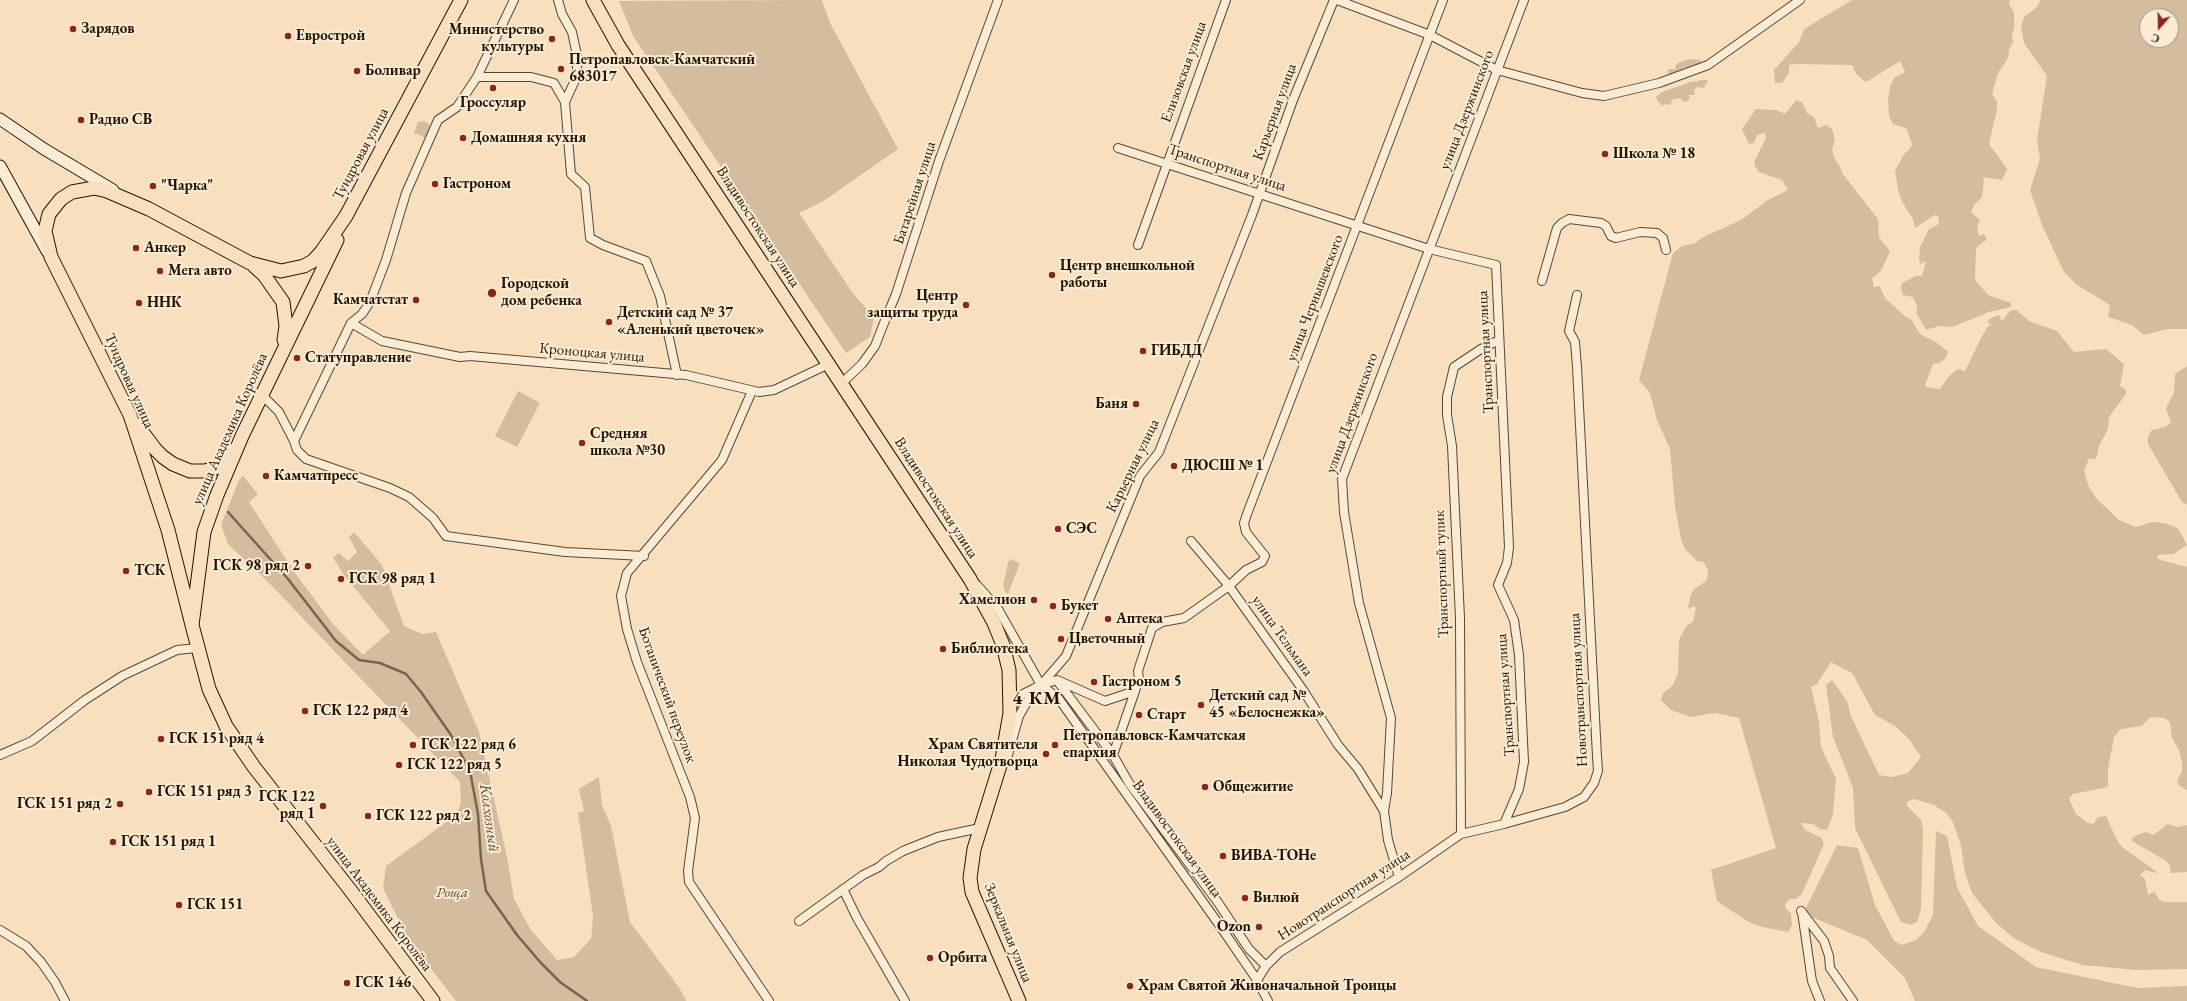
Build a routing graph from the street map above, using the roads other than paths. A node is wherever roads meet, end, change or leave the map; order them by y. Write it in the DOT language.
graph roads {
  1 [pos="461,0"];
  2 [pos="514,0"];
  3 [pos="558,0"];
  4 [pos="593,0"];
  5 [pos="998,0"];
  6 [pos="1226,0"];
  7 [pos="1334,0"];
  8 [pos="1337,0"];
  9 [pos="1443,0"];
  10 [pos="1524,0"];
  11 [pos="1800,0"];
  12 [pos="1430,35"];
  13 [pos="1497,70"];
  14 [pos="477,77"];
  15 [pos="565,102"];
  16 [pos="0,119"];
  17 [pos="1118,148"];
  18 [pos="1166,163"];
  19 [pos="0,166"];
  20 [pos="1260,194"];
  21 [pos="149,209"];
  22 [pos="346,216"];
  23 [pos="1357,226"];
  24 [pos="1138,245"];
  25 [pos="1429,249"];
  26 [pos="1666,250"];
  27 [pos="51,257"];
  28 [pos="250,263"];
  29 [pos="264,275"];
  30 [pos="1542,281"];
  31 [pos="1577,295"];
  32 [pos="300,316"];
  33 [pos="351,323"];
  34 [pos="1499,340"];
  35 [pos="283,349"];
  36 [pos="829,364"];
  37 [pos="677,375"];
  38 [pos="841,384"];
  39 [pos="752,391"];
  40 [pos="262,395"];
  41 [pos="130,415"];
  42 [pos="242,436"];
  43 [pos="294,440"];
  44 [pos="1191,541"];
  45 [pos="644,556"];
  46 [pos="970,579"];
  47 [pos="1229,586"];
  48 [pos="192,625"];
  49 [pos="197,648"];
  50 [pos="1057,680"];
  51 [pos="1038,686"];
  52 [pos="1135,691"];
  53 [pos="1011,700"];
  54 [pos="0,755"];
  55 [pos="1113,755"];
  56 [pos="995,782"];
  57 [pos="1384,811"];
  58 [pos="1504,824"];
  59 [pos="980,828"];
  60 [pos="1461,834"];
  61 [pos="1399,877"];
  62 [pos="844,889"];
  63 [pos="799,922"];
  64 [pos="0,930"];
  65 [pos="1266,966"];
  66 [pos="1257,980"];
  67 [pos="65,1001"];
  68 [pos="433,1001"];
  69 [pos="769,1001"];
  70 [pos="905,1001"];
  71 [pos="1018,1001"];
  72 [pos="1268,1001"];
  73 [pos="1820,1001"];
  74 [pos="1853,1001"];
  1 -- 22 [label="main road, Тундровая улица"];
  2 -- 14 [label="street"];
  3 -- 15 [label="street"];
  4 -- 36 [label="main road, Владивостокская улица"];
  5 -- 38 [label="street, Батарейная улица"];
  6 -- 18 [label="street, Елизовская улица"];
  7 -- 20 [label="street, Карьерная улица"];
  8 -- 12 [label="street"];
  9 -- 12 [label="street, улица Чернышевского"];
  10 -- 13 [label="street, улица Дзержинского"];
  11 -- 13 [label="street"];
  12 -- 13 [label="street"];
  12 -- 23 [label="street, улица Чернышевского"];
  13 -- 25 [label="street, улица Дзержинского"];
  14 -- 15 [label="street"];
  14 -- 33 [label="street"];
  15 -- 37 [label="street"];
  16 -- 21 [label="main road, Тундровая улица"];
  17 -- 18 [label="street, Транспортная улица"];
  18 -- 20 [label="street, Транспортная улица"];
  18 -- 24 [label="street, Елизовская улица"];
  19 -- 27 [label="main road, Тундровая улица"];
  20 -- 23 [label="street, Транспортная улица"];
  20 -- 51 [label="street, Карьерная улица"];
  21 -- 27 [label="main road"];
  21 -- 28 [label="main road, Тундровая улица"];
  22 -- 28 [label="main road, Тундровая улица"];
  22 -- 32 [label="main road, улица Академика Королёва"];
  23 -- 25 [label="street, Транспортная улица"];
  23 -- 47 [label="street, улица Чернышевского"];
  25 -- 34 [label="street, Транспортная улица"];
  25 -- 57 [label="street, улица Дзержинского"];
  26 -- 30 [label="street"];
  27 -- 41 [label="main road, Тундровая улица"];
  28 -- 29 [label="main road, Тундровая улица"];
  29 -- 32 [label="main road"];
  29 -- 35 [label="main road, Тундровая улица"];
  31 -- 58 [label="street, Новотранспортная улица"];
  32 -- 35 [label="main road, улица Академика Королёва"];
  33 -- 37 [label="street, Кроноцкая улица"];
  33 -- 43 [label="street"];
  34 -- 58 [label="street, Транспортная улица"];
  34 -- 60 [label="street, Транспортный тупик"];
  35 -- 40 [label="main road, улица Академика Королёва"];
  36 -- 38 [label="main road, Владивостокская улица"];
  36 -- 39 [label="street, Кроноцкая улица"];
  37 -- 39 [label="street, Кроноцкая улица"];
  38 -- 46 [label="main road, Владивостокская улица"];
  39 -- 45 [label="street, Ботанический переулок"];
  40 -- 42 [label="main road, улица Академика Королёва"];
  40 -- 43 [label="street"];
  41 -- 42 [label="main road"];
  41 -- 48 [label="main road, Тундровая улица"];
  42 -- 48 [label="main road, улица Академика Королёва"];
  43 -- 45 [label="street"];
  44 -- 47 [label="street, улица Тельмана"];
  45 -- 69 [label="street, Ботанический переулок"];
  46 -- 51 [label="street, Владивостокская улица"];
  46 -- 53 [label="main road, Зеркальная улица"];
  47 -- 52 [label="street"];
  47 -- 57 [label="street, улица Тельмана"];
  48 -- 49 [label="main road, улица Академика Королёва"];
  49 -- 54 [label="street"];
  49 -- 68 [label="main road, улица Академика Королёва"];
  50 -- 51 [label="street"];
  50 -- 52 [label="street"];
  50 -- 55 [label="street"];
  51 -- 53 [label="street, Карьерная улица"];
  51 -- 56 [label="street, Карьерная улица"];
  51 -- 66 [label="street, Владивостокская улица"];
  52 -- 55 [label="street"];
  53 -- 56 [label="main road, Зеркальная улица"];
  55 -- 65 [label="street"];
  56 -- 59 [label="main road, Зеркальная улица"];
  57 -- 61 [label="street, улица Дзержинского"];
  58 -- 60 [label="street, Новотранспортная улица"];
  59 -- 62 [label="street"];
  59 -- 71 [label="main road, Зеркальная улица"];
  60 -- 61 [label="street, Новотранспортная улица"];
  61 -- 65 [label="street, Новотранспортная улица"];
  62 -- 63 [label="street"];
  62 -- 70 [label="street"];
  64 -- 67 [label="street"];
  65 -- 66 [label="street, Новотранспортная улица"];
  66 -- 72 [label="street, Владивостокская улица"];
  73 -- 74 [label="street"];
}
